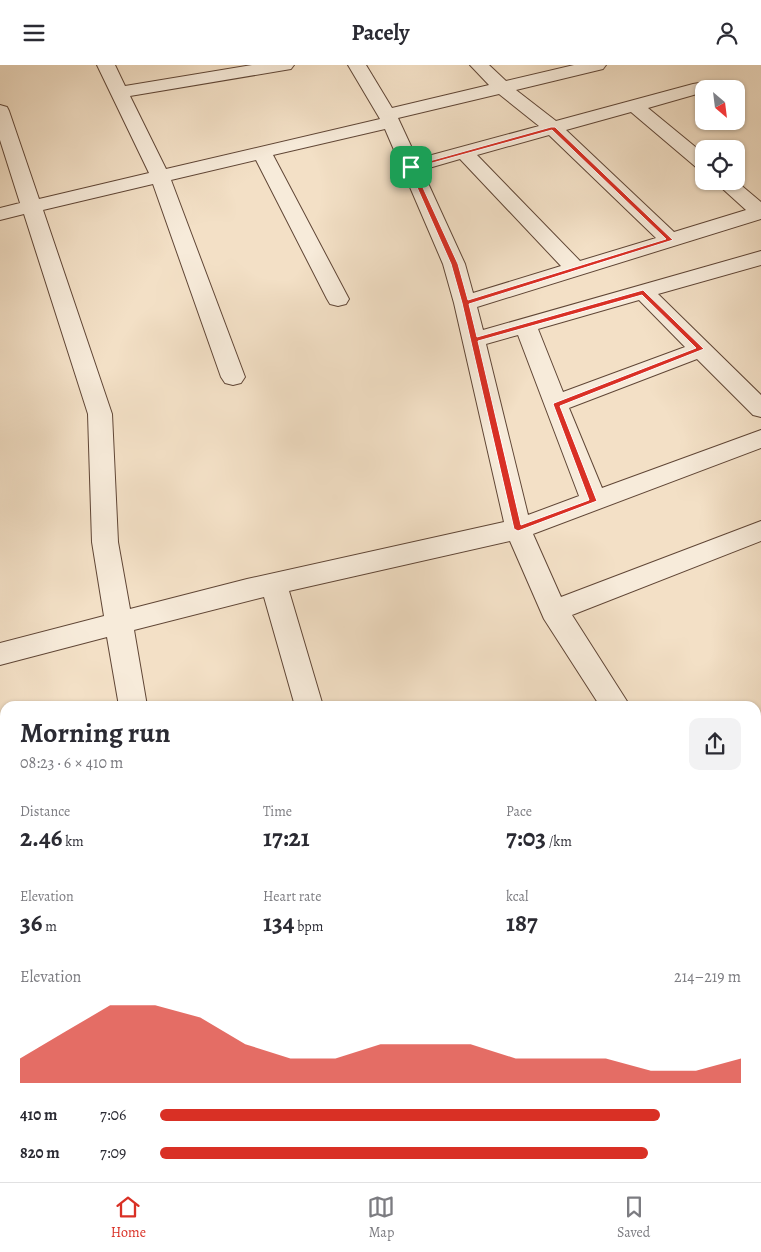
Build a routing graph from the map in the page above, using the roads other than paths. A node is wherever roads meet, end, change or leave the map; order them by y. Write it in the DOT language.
graph roads {
  1 [pos="106,65"];
  2 [pos="285,65"];
  3 [pos="479,65"];
  4 [pos="597,65"];
  5 [pos="364,67"];
  6 [pos="502,87"];
  7 [pos="695,89"];
  8 [pos="119,92"];
  9 [pos="635,105"];
  10 [pos="0,111"];
  11 [pos="388,118"];
  12 [pos="553,128"];
  13 [pos="262,152"];
  14 [pos="464,152"];
  15 [pos="695,156"];
  16 [pos="411,167"];
  17 [pos="160,176"];
  18 [pos="735,190"];
  19 [pos="30,207"];
  20 [pos="761,212"];
  21 [pos="0,214"];
  22 [pos="670,240"];
  23 [pos="757,264"];
  24 [pos="576,269"];
  25 [pos="643,292"];
  26 [pos="338,299"];
  27 [pos="466,303"];
  28 [pos="526,325"];
  29 [pos="474,340"];
  30 [pos="701,349"];
  31 [pos="233,377"];
  32 [pos="556,404"];
  33 [pos="761,409"];
  34 [pos="761,439"];
  35 [pos="594,501"];
  36 [pos="518,529"];
  37 [pos="761,531"];
  38 [pos="274,584"];
  39 [pos="554,611"];
  40 [pos="120,623"];
  41 [pos="0,653"];
  42 [pos="132,701"];
  43 [pos="308,701"];
  44 [pos="613,701"];
  1 -- 8 [label="street"];
  2 -- 8 [label="street"];
  3 -- 6 [label="street"];
  4 -- 6 [label="street"];
  5 -- 11 [label="street"];
  6 -- 11 [label="street"];
  6 -- 12 [label="street"];
  7 -- 9 [label="street"];
  8 -- 17 [label="street"];
  9 -- 12 [label="street"];
  9 -- 15 [label="street"];
  10 -- 19 [label="street"];
  11 -- 13 [label="street"];
  11 -- 16 [label="street"];
  12 -- 14 [label="street"];
  12 -- 22 [label="street"];
  13 -- 17 [label="street"];
  13 -- 26 [label="street"];
  14 -- 16 [label="street"];
  14 -- 24 [label="street"];
  16 -- 27 [label="street"];
  17 -- 19 [label="street"];
  17 -- 31 [label="street"];
  18 -- 20 [label="street"];
  19 -- 21 [label="street"];
  19 -- 40 [label="street"];
  20 -- 22 [label="street"];
  22 -- 24 [label="street"];
  23 -- 25 [label="street"];
  24 -- 27 [label="street"];
  25 -- 28 [label="street"];
  25 -- 30 [label="street"];
  27 -- 29 [label="street"];
  28 -- 29 [label="street"];
  28 -- 32 [label="street"];
  29 -- 36 [label="street"];
  30 -- 32 [label="street"];
  30 -- 33 [label="street"];
  32 -- 35 [label="street"];
  34 -- 35 [label="street"];
  35 -- 36 [label="street"];
  36 -- 38 [label="street"];
  36 -- 39 [label="street"];
  37 -- 39 [label="street"];
  38 -- 40 [label="street"];
  38 -- 43 [label="street"];
  39 -- 44 [label="street"];
  40 -- 41 [label="street"];
  40 -- 42 [label="street"];
}
